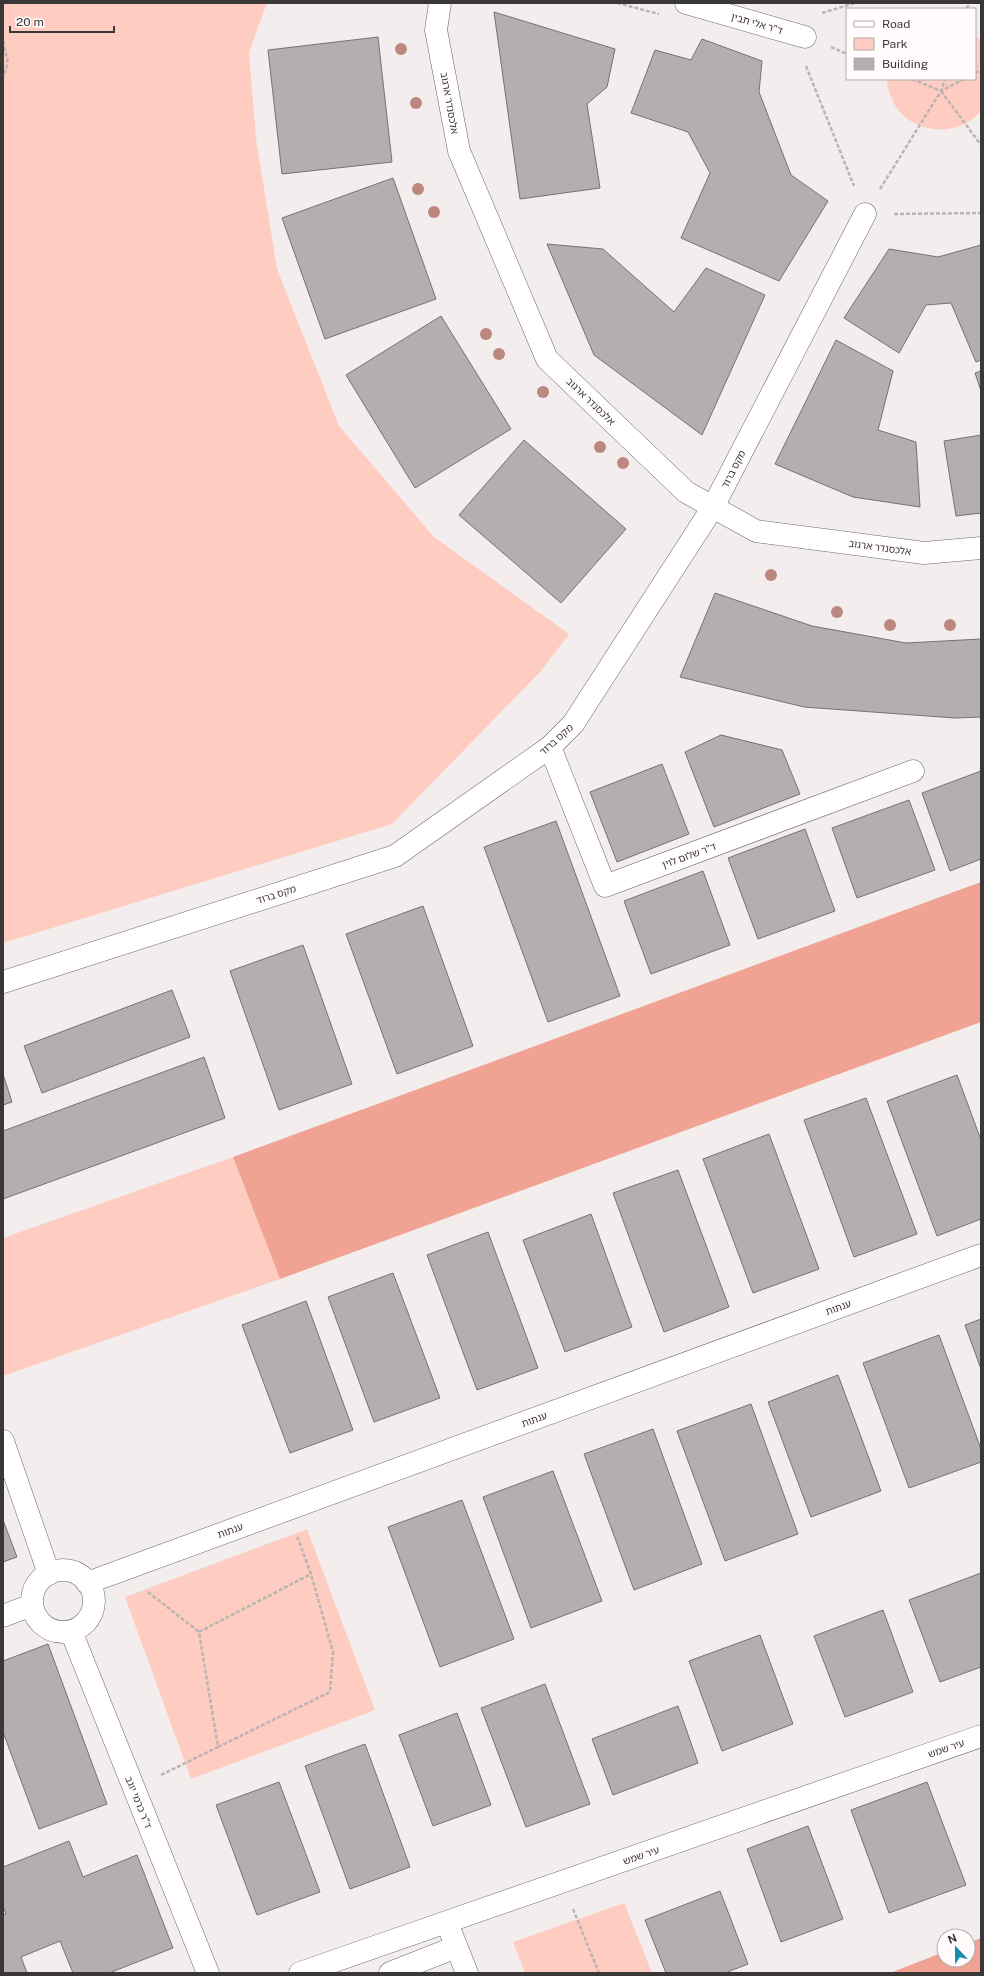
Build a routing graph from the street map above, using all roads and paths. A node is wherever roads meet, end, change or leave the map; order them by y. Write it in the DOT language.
graph roads {
  1 [pos="440,3"];
  2 [pos="686,3"];
  3 [pos="854,3"];
  4 [pos="815,15"];
  5 [pos="805,37"];
  6 [pos="3,41"];
  7 [pos="803,58"];
  8 [pos="3,77"];
  9 [pos="914,80"];
  10 [pos="945,80"];
  11 [pos="962,80"];
  12 [pos="941,91"];
  13 [pos="981,145"];
  14 [pos="981,212"];
  15 [pos="865,214"];
  16 [pos="713,507"];
  17 [pos="981,548"];
  18 [pos="550,747"];
  19 [pos="913,771"];
  20 [pos="3,982"];
  21 [pos="981,1255"];
  22 [pos="3,1441"];
  23 [pos="288,1509"];
  24 [pos="121,1571"];
  25 [pos="49,1574"];
  26 [pos="311,1574"];
  27 [pos="88,1583"];
  28 [pos="32,1605"];
  29 [pos="3,1616"];
  30 [pos="71,1632"];
  31 [pos="199,1632"];
  32 [pos="981,1736"];
  33 [pos="218,1747"];
  34 [pos="133,1788"];
  35 [pos="563,1883"];
  36 [pos="446,1922"];
  37 [pos="456,1947"];
  38 [pos="208,1973"];
  39 [pos="300,1973"];
  40 [pos="390,1973"];
  41 [pos="467,1973"];
  42 [pos="599,1973"];
  1 -- 16 [label="street, אלכסנדר ארגוב"];
  2 -- 5 [label="street, ד\"ר אלי תבין"];
  3 -- 4 [label="path"];
  6 -- 8 [label="path"];
  7 -- 15 [label="path"];
  9 -- 12 [label="path"];
  10 -- 12 [label="path"];
  11 -- 12 [label="path"];
  12 -- 13 [label="path"];
  12 -- 15 [label="path"];
  14 -- 15 [label="path"];
  15 -- 16 [label="street, מקס ברוד"];
  16 -- 17 [label="street, אלכסנדר ארגוב"];
  16 -- 18 [label="street, מקס ברוד"];
  18 -- 19 [label="street, ד\"ר שלום לוין"];
  18 -- 20 [label="street, מקס ברוד"];
  21 -- 23 [label="street, ענתות"];
  22 -- 25 [label="street"];
  23 -- 24 [label="street, ענתות"];
  23 -- 26 [label="path"];
  24 -- 27 [label="street, ענתות"];
  24 -- 31 [label="path"];
  25 -- 27 [label="street"];
  25 -- 28 [label="street"];
  26 -- 31 [label="path"];
  26 -- 33 [label="path"];
  27 -- 30 [label="street"];
  28 -- 29 [label="street"];
  28 -- 30 [label="street"];
  30 -- 34 [label="street, ד\"ר כרמי יוגב"];
  31 -- 33 [label="path"];
  32 -- 35 [label="street, עיר שמש"];
  33 -- 34 [label="path"];
  34 -- 38 [label="street, ד\"ר כרמי יוגב"];
  35 -- 36 [label="street, עיר שמש"];
  35 -- 42 [label="path"];
  36 -- 37 [label="street"];
  36 -- 39 [label="street, עיר שמש"];
  37 -- 40 [label="street"];
  37 -- 41 [label="street"];
}
